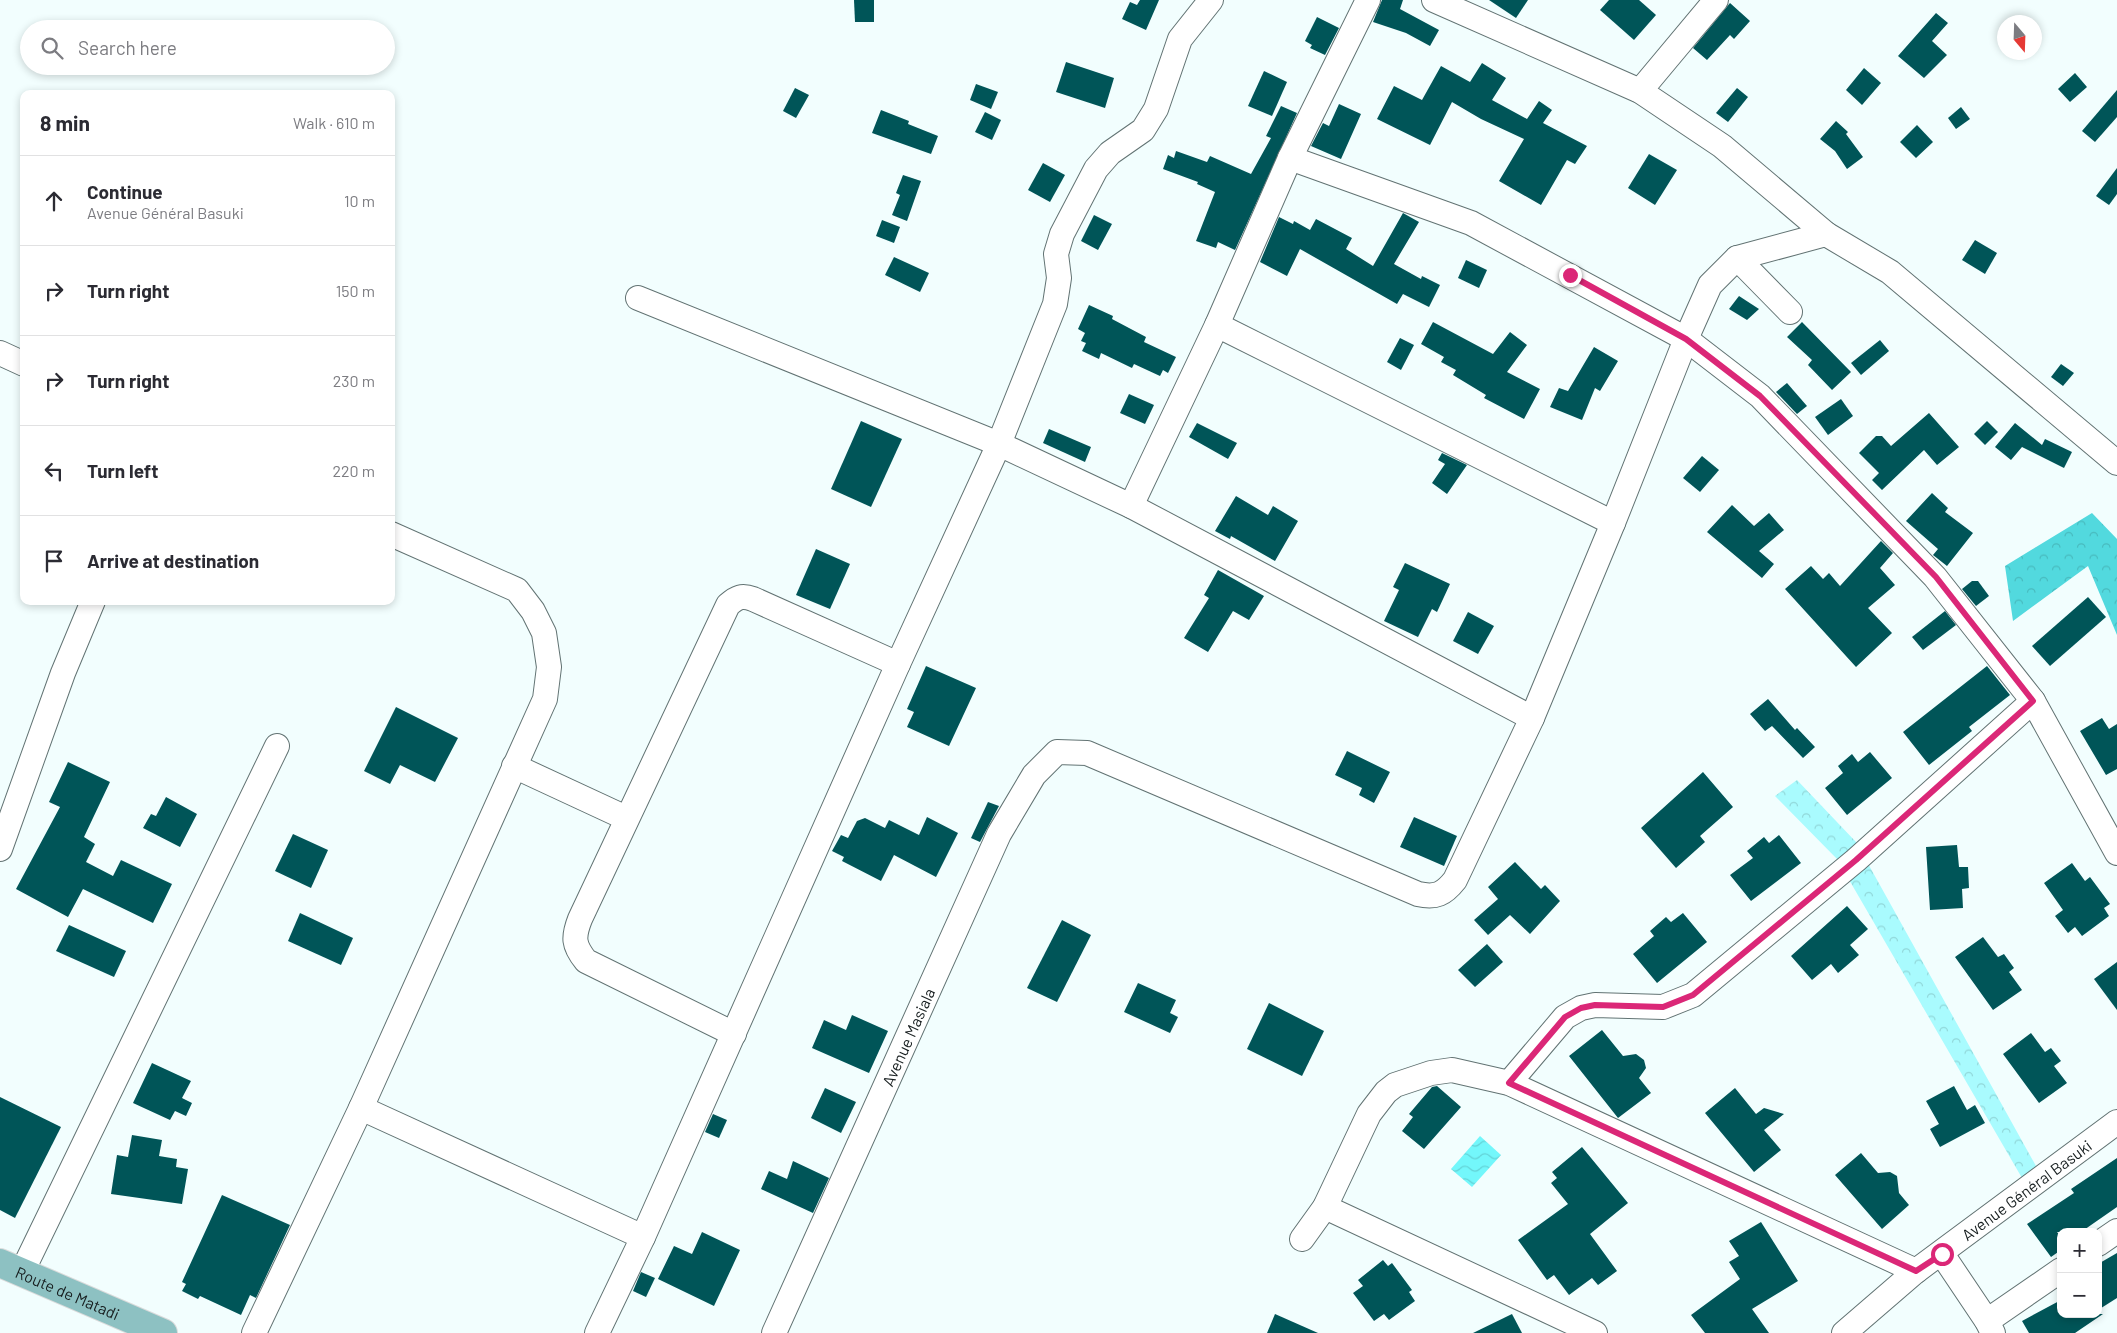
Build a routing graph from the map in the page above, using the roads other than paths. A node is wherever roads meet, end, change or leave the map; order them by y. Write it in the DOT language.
graph roads {
  1 [pos="1211,0"];
  2 [pos="1368,0"];
  3 [pos="1434,0"];
  4 [pos="1716,0"];
  5 [pos="1640,91"];
  6 [pos="1290,158"];
  7 [pos="1826,234"];
  8 [pos="1737,258"];
  9 [pos="638,298"];
  10 [pos="1790,312"];
  11 [pos="1217,325"];
  12 [pos="1686,339"];
  13 [pos="0,353"];
  14 [pos="20,362"];
  15 [pos="999,444"];
  16 [pos="2117,464"];
  17 [pos="1131,506"];
  18 [pos="1614,523"];
  19 [pos="395,536"];
  20 [pos="91,605"];
  21 [pos="898,664"];
  22 [pos="2033,701"];
  23 [pos="1532,718"];
  24 [pos="277,746"];
  25 [pos="514,766"];
  26 [pos="626,818"];
  27 [pos="0,849"];
  28 [pos="2117,853"];
  29 [pos="734,1034"];
  30 [pos="1509,1083"];
  31 [pos="361,1108"];
  32 [pos="2117,1122"];
  33 [pos="1325,1207"];
  34 [pos="2117,1231"];
  35 [pos="643,1237"];
  36 [pos="1302,1239"];
  37 [pos="2102,1241"];
  38 [pos="1942,1254"];
  39 [pos="11,1267"];
  40 [pos="1916,1271"];
  41 [pos="2057,1273"];
  42 [pos="1990,1327"];
  43 [pos="163,1333"];
  44 [pos="254,1333"];
  45 [pos="596,1333"];
  46 [pos="774,1333"];
  47 [pos="1595,1333"];
  48 [pos="1844,1333"];
  1 -- 15 [label="street"];
  2 -- 6 [label="street"];
  3 -- 5 [label="street"];
  4 -- 5 [label="street"];
  5 -- 7 [label="street"];
  6 -- 11 [label="street"];
  6 -- 12 [label="street"];
  7 -- 8 [label="street"];
  7 -- 16 [label="street"];
  8 -- 10 [label="street"];
  8 -- 12 [label="street"];
  9 -- 15 [label="street"];
  11 -- 17 [label="street"];
  11 -- 18 [label="street"];
  12 -- 18 [label="street"];
  12 -- 22 [label="street"];
  13 -- 14 [label="street"];
  15 -- 17 [label="street"];
  15 -- 21 [label="street"];
  17 -- 23 [label="street"];
  18 -- 23 [label="street"];
  19 -- 25 [label="street"];
  20 -- 27 [label="street"];
  21 -- 26 [label="street"];
  21 -- 29 [label="street"];
  22 -- 28 [label="street"];
  22 -- 30 [label="street"];
  23 -- 46 [label="street, Avenue Masiala"];
  24 -- 39 [label="street"];
  25 -- 26 [label="street"];
  25 -- 31 [label="street"];
  26 -- 29 [label="street"];
  29 -- 35 [label="street"];
  30 -- 33 [label="street"];
  30 -- 40 [label="street"];
  31 -- 35 [label="street"];
  31 -- 44 [label="street"];
  32 -- 38 [label="street, Avenue Général Basuki"];
  33 -- 36 [label="street"];
  33 -- 47 [label="street"];
  34 -- 37 [label="street"];
  35 -- 45 [label="street"];
  38 -- 40 [label="street, Avenue Général Basuki"];
  38 -- 42 [label="street"];
  39 -- 43 [label="main road, Route de Matadi"];
  40 -- 48 [label="street, Avenue Général Basuki"];
  41 -- 42 [label="street"];
}
